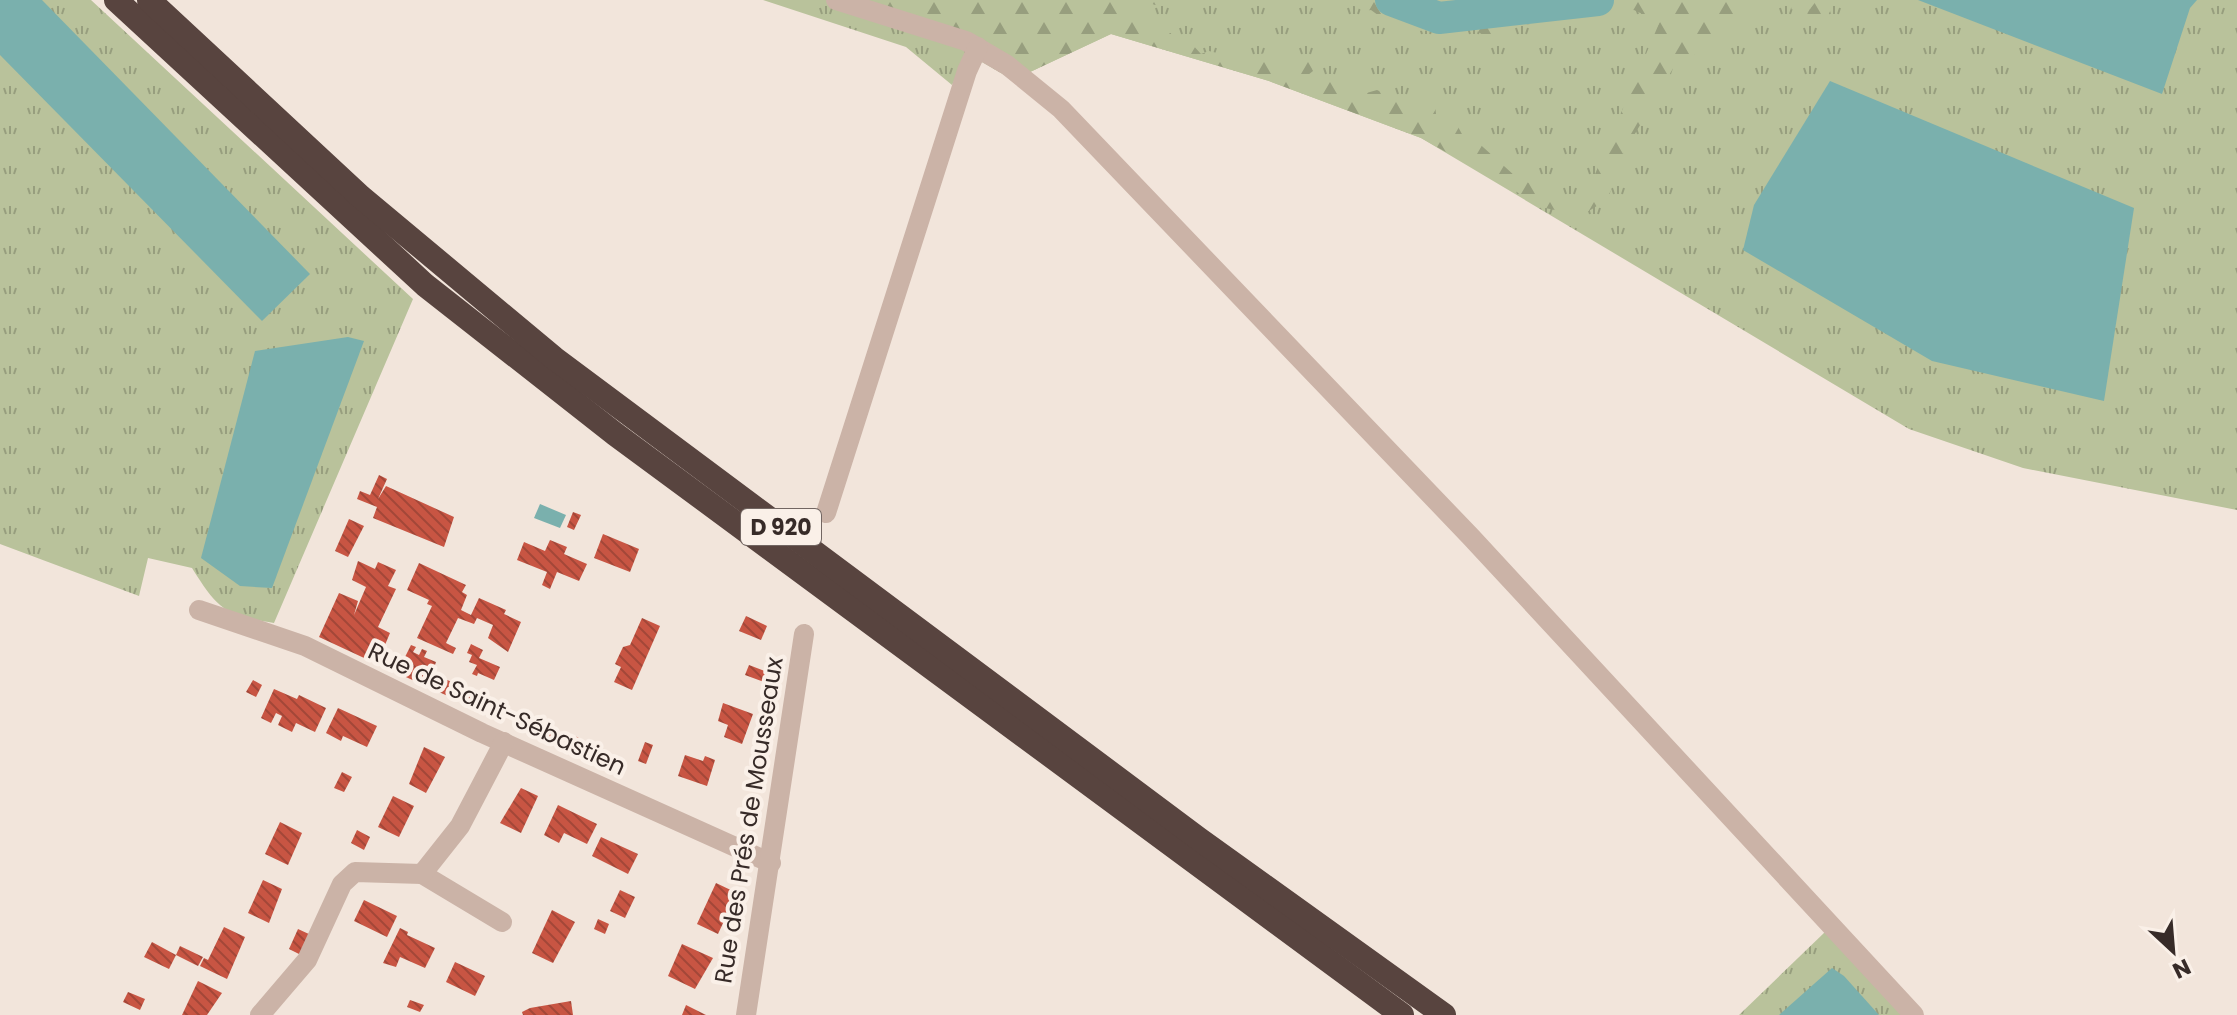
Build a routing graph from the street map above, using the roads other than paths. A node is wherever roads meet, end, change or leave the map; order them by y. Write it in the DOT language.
graph roads {
  1 [pos="116,0"];
  2 [pos="149,0"];
  3 [pos="836,0"];
  4 [pos="978,47"];
  5 [pos="826,513"];
  6 [pos="199,610"];
  7 [pos="804,634"];
  8 [pos="504,742"];
  9 [pos="771,863"];
  10 [pos="422,874"];
  11 [pos="502,922"];
  12 [pos="273,1010"];
  13 [pos="746,1015"];
  14 [pos="1402,1015"];
  15 [pos="1444,1015"];
  16 [pos="1914,1015"];
  1 -- 14 [label="highway, D 920"];
  2 -- 15 [label="highway, D 920"];
  3 -- 4 [label="street"];
  4 -- 5 [label="street"];
  4 -- 16 [label="street"];
  6 -- 8 [label="street, Rue de Saint-Sébastien"];
  7 -- 9 [label="street, Rue des Prés de Mousseaux"];
  8 -- 9 [label="street, Rue de Saint-Sébastien"];
  8 -- 10 [label="street"];
  9 -- 13 [label="street, Rue des Prés de Mousseaux"];
  10 -- 11 [label="street"];
  10 -- 12 [label="street"];
}
